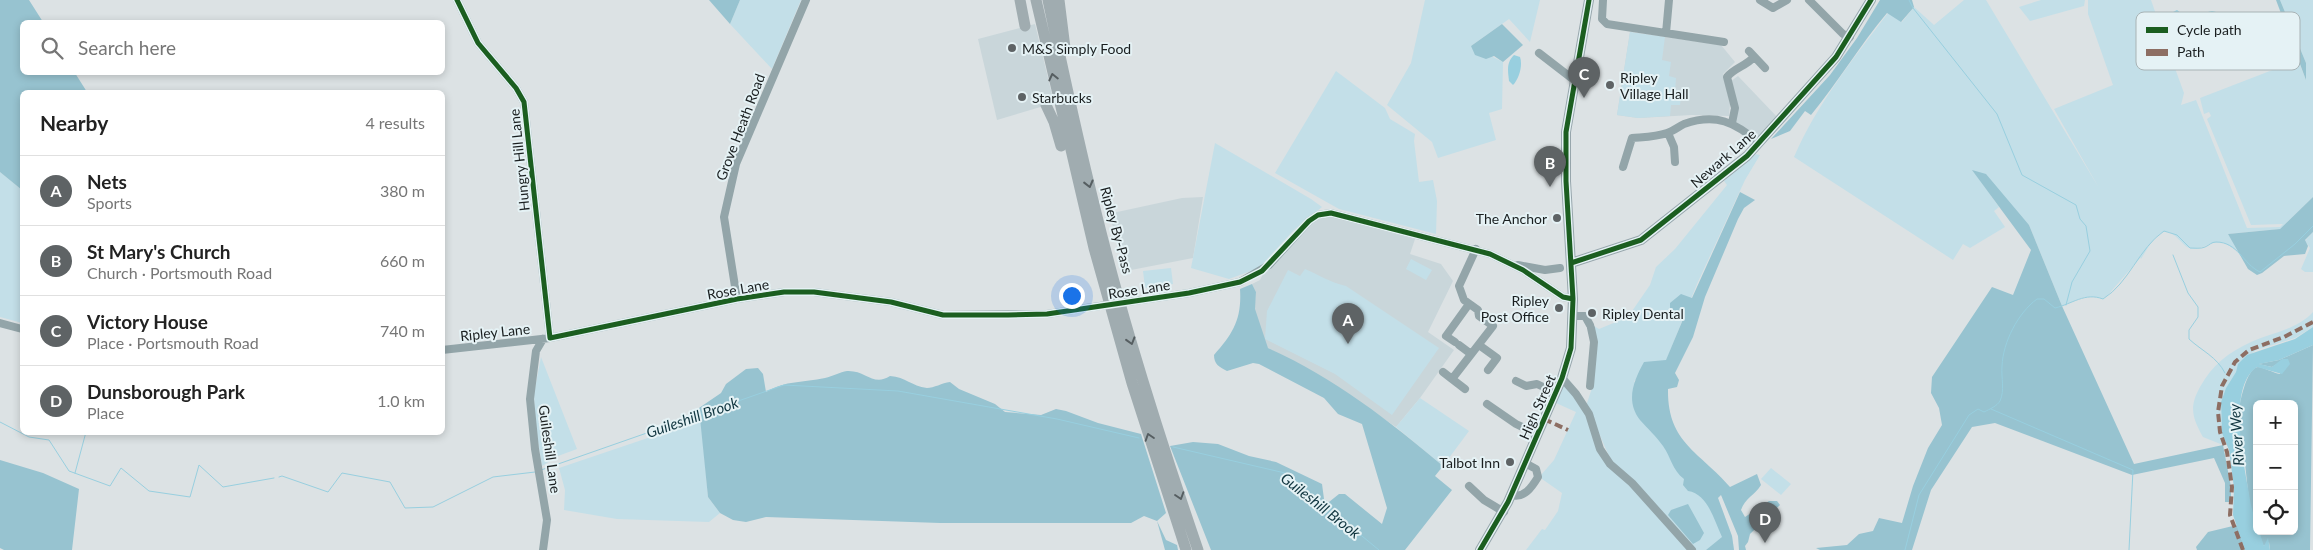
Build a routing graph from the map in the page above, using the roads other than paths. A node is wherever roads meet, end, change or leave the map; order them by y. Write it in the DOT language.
graph roads {
  1 [pos="457,0"];
  2 [pos="806,0"];
  3 [pos="1020,0"];
  4 [pos="1036,0"];
  5 [pos="1048,0"];
  6 [pos="1059,0"];
  7 [pos="1589,0"];
  8 [pos="1603,0"];
  9 [pos="1669,0"];
  10 [pos="1760,0"];
  11 [pos="1787,0"];
  12 [pos="1809,0"];
  13 [pos="1871,0"];
  14 [pos="1025,26"];
  15 [pos="1666,33"];
  16 [pos="1850,37"];
  17 [pos="1724,42"];
  18 [pos="1539,53"];
  19 [pos="1765,68"];
  20 [pos="1574,80"];
  21 [pos="1046,105"];
  22 [pos="1732,123"];
  23 [pos="1668,133"];
  24 [pos="1759,143"];
  25 [pos="1675,162"];
  26 [pos="1084,165"];
  27 [pos="1623,167"];
  28 [pos="1094,248"];
  29 [pos="1476,249"];
  30 [pos="1571,263"];
  31 [pos="1514,264"];
  32 [pos="1560,268"];
  33 [pos="1545,270"];
  34 [pos="1539,280"];
  35 [pos="737,299"];
  36 [pos="1573,299"];
  37 [pos="1469,304"];
  38 [pos="1573,316"];
  39 [pos="0,323"];
  40 [pos="20,328"];
  41 [pos="546,339"];
  42 [pos="527,342"];
  43 [pos="1479,345"];
  44 [pos="445,350"];
  45 [pos="536,351"];
  46 [pos="1471,354"];
  47 [pos="1488,370"];
  48 [pos="1443,372"];
  49 [pos="1562,378"];
  50 [pos="1452,379"];
  51 [pos="1516,381"];
  52 [pos="1590,386"];
  53 [pos="1465,389"];
  54 [pos="1556,393"];
  55 [pos="1487,404"];
  56 [pos="1538,434"];
  57 [pos="1525,463"];
  58 [pos="1468,486"];
  59 [pos="1511,495"];
  60 [pos="1504,512"];
  61 [pos="543,550"];
  62 [pos="1186,550"];
  63 [pos="1198,550"];
  64 [pos="1480,550"];
  65 [pos="1692,550"];
  1 -- 41 [label="street, Hungry Hill Lane"];
  2 -- 35 [label="street, Grove Heath Road"];
  3 -- 14 [label="highway"];
  28 -- 4 [label="highway, Ripley By-Pass, one-way"];
  5 -- 26 [label="highway, Ripley By-Pass"];
  6 -- 26 [label="highway"];
  7 -- 20 [label="main road, High Street"];
  8 -- 15 [label="street"];
  9 -- 15 [label="street"];
  10 -- 11 [label="street"];
  12 -- 16 [label="street"];
  13 -- 16 [label="main road, Newark Lane"];
  15 -- 17 [label="street"];
  16 -- 24 [label="main road, Newark Lane"];
  18 -- 20 [label="street"];
  19 -- 22 [label="street"];
  20 -- 30 [label="main road, High Street"];
  21 -- 28 [label="highway"];
  22 -- 23 [label="street"];
  22 -- 24 [label="street"];
  23 -- 25 [label="street"];
  23 -- 27 [label="street"];
  24 -- 30 [label="main road, Newark Lane"];
  26 -- 63 [label="highway, Ripley By-Pass, one-way"];
  62 -- 28 [label="highway, Ripley By-Pass, one-way"];
  29 -- 31 [label="street, Rose Lane"];
  29 -- 35 [label="street, Rose Lane"];
  29 -- 37 [label="street"];
  30 -- 36 [label="main road, High Street"];
  31 -- 33 [label="street, Rose Lane"];
  31 -- 34 [label="street, Rose Lane"];
  32 -- 33 [label="street, Rose Lane"];
  33 -- 34 [label="street"];
  34 -- 36 [label="street, Rose Lane"];
  35 -- 41 [label="street, Rose Lane"];
  36 -- 38 [label="main road, High Street"];
  37 -- 43 [label="street"];
  37 -- 46 [label="street"];
  38 -- 49 [label="main road, High Street"];
  38 -- 52 [label="street"];
  39 -- 40 [label="street"];
  41 -- 42 [label="street, Ripley Lane"];
  41 -- 45 [label="street, Guileshill Lane"];
  42 -- 44 [label="street, Ripley Lane"];
  42 -- 45 [label="street"];
  43 -- 46 [label="street"];
  43 -- 47 [label="street"];
  45 -- 61 [label="street, Guileshill Lane"];
  46 -- 50 [label="street"];
  48 -- 50 [label="street"];
  49 -- 54 [label="main road, High Street"];
  49 -- 65 [label="street"];
  50 -- 53 [label="street"];
  51 -- 54 [label="street"];
  54 -- 56 [label="main road, High Street"];
  55 -- 56 [label="street"];
  56 -- 57 [label="main road, High Street"];
  57 -- 59 [label="main road, High Street"];
  57 -- 59 [label="street"];
  58 -- 60 [label="street"];
  59 -- 60 [label="main road, High Street"];
  60 -- 64 [label="main road, High Street"];
}
